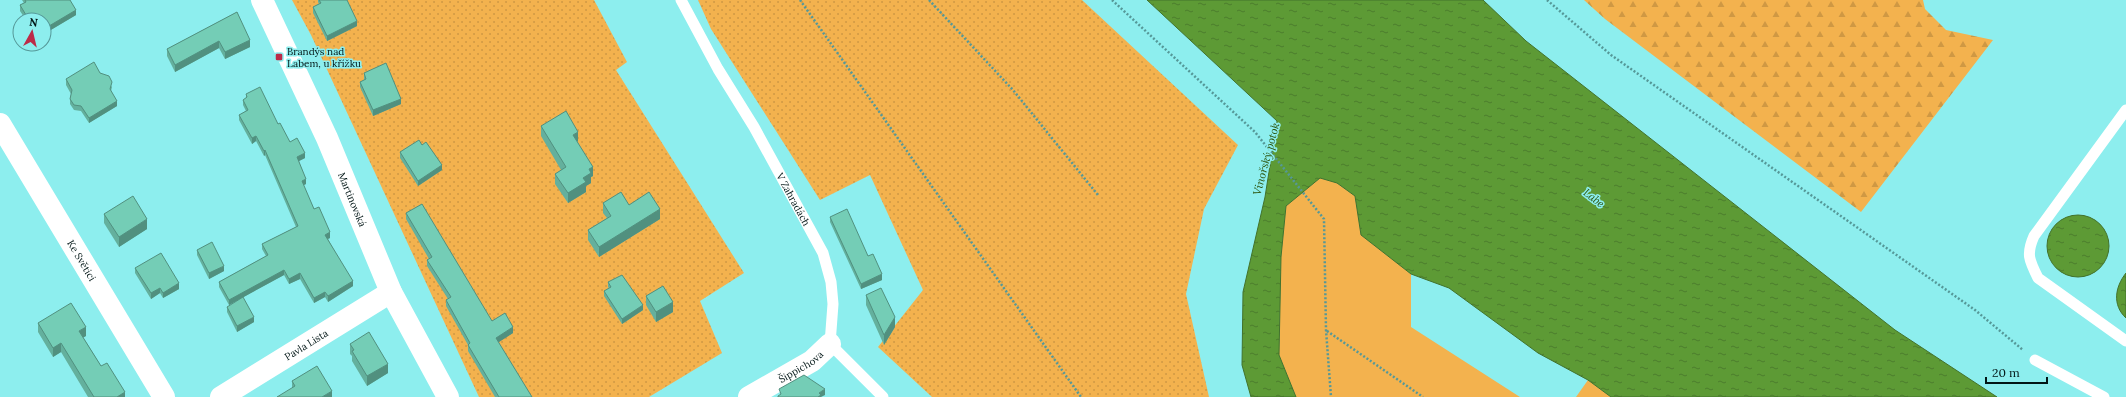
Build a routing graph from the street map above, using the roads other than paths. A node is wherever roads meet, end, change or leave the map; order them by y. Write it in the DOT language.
graph roads {
  1 [pos="262,0"];
  2 [pos="681,0"];
  3 [pos="2126,110"];
  4 [pos="0,124"];
  5 [pos="391,292"];
  6 [pos="2126,341"];
  7 [pos="830,344"];
  8 [pos="2035,360"];
  9 [pos="164,397"];
  10 [pos="221,397"];
  11 [pos="448,397"];
  12 [pos="749,397"];
  13 [pos="884,397"];
  14 [pos="2104,397"];
  1 -- 5 [label="street, Martinovská"];
  2 -- 7 [label="lane, V Zahradách"];
  3 -- 6 [label="lane"];
  4 -- 9 [label="street, Ke Světici"];
  5 -- 10 [label="street, Pavla Lista"];
  5 -- 11 [label="street, Martinovská"];
  7 -- 12 [label="street, Šippichova"];
  7 -- 13 [label="lane"];
  8 -- 14 [label="lane"];
}
